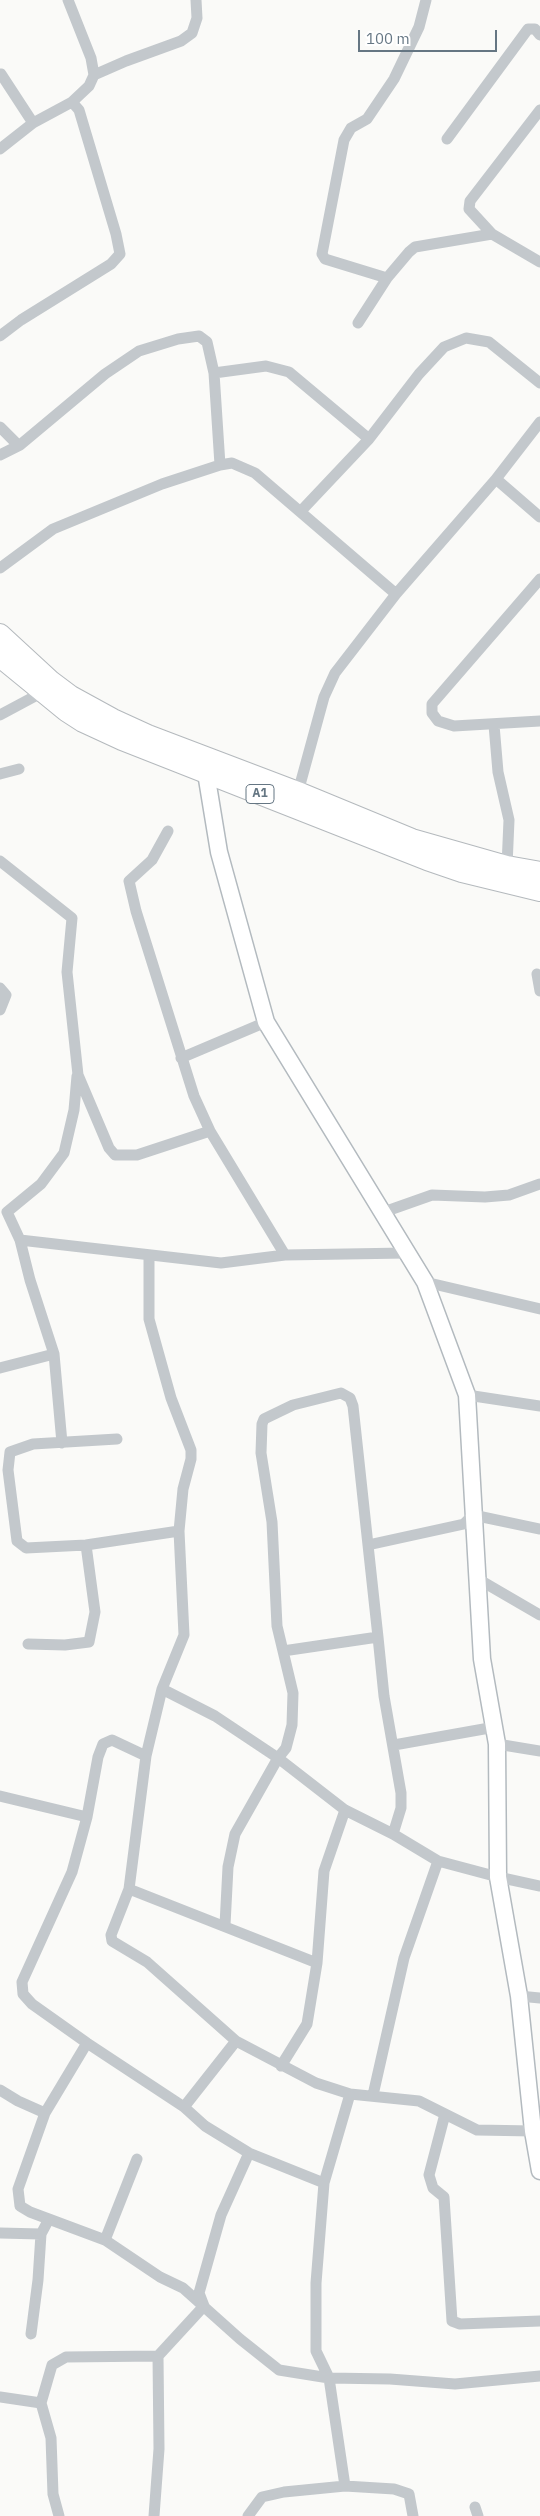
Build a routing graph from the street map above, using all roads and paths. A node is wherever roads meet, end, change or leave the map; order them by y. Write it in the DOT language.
graph roads {
  1 [pos="68,0"];
  2 [pos="196,0"];
  3 [pos="426,0"];
  4 [pos="540,35"];
  5 [pos="0,74"];
  6 [pos="94,75"];
  7 [pos="72,102"];
  8 [pos="540,110"];
  9 [pos="33,123"];
  10 [pos="447,140"];
  11 [pos="0,149"];
  12 [pos="492,234"];
  13 [pos="540,262"];
  14 [pos="387,278"];
  15 [pos="358,323"];
  16 [pos="0,336"];
  17 [pos="214,373"];
  18 [pos="540,383"];
  19 [pos="540,422"];
  20 [pos="0,428"];
  21 [pos="369,438"];
  22 [pos="20,445"];
  23 [pos="0,455"];
  24 [pos="220,465"];
  25 [pos="496,479"];
  26 [pos="301,511"];
  27 [pos="540,517"];
  28 [pos="0,568"];
  29 [pos="540,579"];
  30 [pos="396,594"];
  31 [pos="0,634"];
  32 [pos="0,657"];
  33 [pos="41,693"];
  34 [pos="0,715"];
  35 [pos="540,721"];
  36 [pos="494,725"];
  37 [pos="19,769"];
  38 [pos="206,773"];
  39 [pos="0,774"];
  40 [pos="298,792"];
  41 [pos="168,831"];
  42 [pos="0,861"];
  43 [pos="506,866"];
  44 [pos="540,872"];
  45 [pos="540,891"];
  46 [pos="537,974"];
  47 [pos="0,988"];
  48 [pos="540,991"];
  49 [pos="0,1010"];
  50 [pos="266,1022"];
  51 [pos="182,1058"];
  52 [pos="78,1075"];
  53 [pos="210,1131"];
  54 [pos="540,1184"];
  55 [pos="4,1208"];
  56 [pos="382,1213"];
  57 [pos="20,1240"];
  58 [pos="406,1253"];
  59 [pos="285,1255"];
  60 [pos="148,1256"];
  61 [pos="425,1282"];
  62 [pos="540,1309"];
  63 [pos="54,1354"];
  64 [pos="0,1368"];
  65 [pos="467,1395"];
  66 [pos="540,1406"];
  67 [pos="117,1440"];
  68 [pos="62,1443"];
  69 [pos="473,1515"];
  70 [pos="540,1529"];
  71 [pos="179,1531"];
  72 [pos="86,1545"];
  73 [pos="368,1545"];
  74 [pos="478,1579"];
  75 [pos="540,1615"];
  76 [pos="378,1637"];
  77 [pos="28,1644"];
  78 [pos="283,1651"];
  79 [pos="162,1689"];
  80 [pos="495,1727"];
  81 [pos="497,1744"];
  82 [pos="394,1745"];
  83 [pos="540,1751"];
  84 [pos="146,1756"];
  85 [pos="278,1758"];
  86 [pos="0,1796"];
  87 [pos="346,1810"];
  88 [pos="87,1816"];
  89 [pos="393,1834"];
  90 [pos="438,1861"];
  91 [pos="498,1877"];
  92 [pos="540,1886"];
  93 [pos="129,1889"];
  94 [pos="225,1925"];
  95 [pos="317,1963"];
  96 [pos="519,1996"];
  97 [pos="540,1998"];
  98 [pos="236,2041"];
  99 [pos="87,2043"];
  100 [pos="281,2066"];
  101 [pos="0,2090"];
  102 [pos="350,2094"];
  103 [pos="373,2095"];
  104 [pos="184,2107"];
  105 [pos="45,2113"];
  106 [pos="445,2114"];
  107 [pos="533,2131"];
  108 [pos="248,2153"];
  109 [pos="137,2159"];
  110 [pos="540,2171"];
  111 [pos="324,2183"];
  112 [pos="49,2219"];
  113 [pos="0,2232"];
  114 [pos="41,2234"];
  115 [pos="105,2240"];
  116 [pos="204,2306"];
  117 [pos="540,2321"];
  118 [pos="31,2334"];
  119 [pos="158,2356"];
  120 [pos="540,2376"];
  121 [pos="328,2378"];
  122 [pos="0,2397"];
  123 [pos="41,2402"];
  124 [pos="345,2486"];
  125 [pos="59,2516"];
  126 [pos="154,2516"];
  127 [pos="248,2516"];
  128 [pos="414,2516"];
  1 -- 6 [label="street"];
  2 -- 6 [label="street"];
  3 -- 14 [label="street"];
  4 -- 10 [label="street"];
  5 -- 9 [label="street"];
  6 -- 7 [label="street"];
  7 -- 9 [label="street"];
  7 -- 16 [label="street"];
  8 -- 12 [label="street"];
  9 -- 11 [label="street"];
  12 -- 13 [label="street"];
  12 -- 14 [label="street"];
  14 -- 15 [label="street"];
  17 -- 21 [label="street"];
  17 -- 22 [label="street"];
  17 -- 24 [label="street"];
  18 -- 21 [label="street"];
  19 -- 25 [label="street"];
  20 -- 22 [label="street"];
  21 -- 26 [label="street"];
  22 -- 23 [label="street"];
  24 -- 26 [label="street"];
  24 -- 28 [label="street"];
  25 -- 27 [label="street"];
  25 -- 30 [label="street"];
  26 -- 30 [label="street"];
  29 -- 36 [label="street"];
  30 -- 40 [label="street"];
  31 -- 40 [label="highway, A1"];
  32 -- 33 [label="highway, A1"];
  33 -- 34 [label="street"];
  33 -- 38 [label="highway, A1"];
  35 -- 36 [label="street"];
  36 -- 43 [label="street"];
  37 -- 39 [label="street"];
  38 -- 45 [label="highway, A1"];
  38 -- 50 [label="street"];
  40 -- 43 [label="highway, A1"];
  41 -- 51 [label="street"];
  42 -- 52 [label="street"];
  43 -- 44 [label="highway, A1"];
  46 -- 48 [label="street"];
  47 -- 49 [label="street"];
  50 -- 51 [label="street"];
  50 -- 56 [label="street"];
  51 -- 53 [label="street"];
  52 -- 53 [label="street"];
  52 -- 55 [label="street"];
  53 -- 59 [label="street"];
  54 -- 56 [label="street"];
  55 -- 57 [label="street"];
  56 -- 58 [label="street"];
  57 -- 60 [label="street"];
  57 -- 63 [label="street"];
  58 -- 59 [label="street"];
  58 -- 61 [label="street"];
  59 -- 60 [label="street"];
  60 -- 71 [label="street"];
  61 -- 62 [label="street"];
  61 -- 65 [label="street"];
  63 -- 64 [label="street"];
  63 -- 68 [label="street"];
  65 -- 66 [label="street"];
  65 -- 69 [label="street"];
  67 -- 68 [label="street"];
  68 -- 72 [label="street"];
  69 -- 70 [label="street"];
  69 -- 73 [label="street"];
  69 -- 74 [label="street"];
  71 -- 72 [label="street"];
  71 -- 79 [label="street"];
  72 -- 77 [label="street"];
  73 -- 76 [label="street"];
  73 -- 78 [label="street"];
  74 -- 75 [label="street"];
  74 -- 80 [label="street"];
  76 -- 78 [label="street"];
  76 -- 82 [label="street"];
  78 -- 85 [label="street"];
  79 -- 84 [label="street"];
  79 -- 85 [label="street"];
  80 -- 81 [label="street"];
  80 -- 82 [label="street"];
  81 -- 83 [label="street"];
  81 -- 91 [label="street"];
  82 -- 89 [label="street"];
  84 -- 88 [label="street"];
  84 -- 93 [label="street"];
  85 -- 87 [label="street"];
  85 -- 94 [label="street"];
  86 -- 88 [label="street"];
  87 -- 89 [label="street"];
  87 -- 95 [label="street"];
  88 -- 99 [label="street"];
  89 -- 90 [label="street"];
  90 -- 91 [label="street"];
  90 -- 103 [label="street"];
  91 -- 92 [label="street"];
  91 -- 96 [label="street"];
  93 -- 94 [label="street"];
  93 -- 98 [label="street"];
  94 -- 95 [label="street"];
  95 -- 100 [label="street"];
  96 -- 97 [label="street"];
  96 -- 107 [label="street"];
  98 -- 100 [label="street"];
  98 -- 104 [label="street"];
  99 -- 104 [label="street"];
  99 -- 105 [label="street"];
  100 -- 102 [label="street"];
  101 -- 105 [label="street"];
  102 -- 103 [label="street"];
  102 -- 111 [label="street"];
  103 -- 106 [label="street"];
  104 -- 108 [label="street"];
  105 -- 112 [label="street"];
  106 -- 107 [label="street"];
  106 -- 117 [label="street"];
  107 -- 110 [label="street"];
  108 -- 111 [label="street"];
  108 -- 116 [label="street"];
  109 -- 115 [label="street"];
  111 -- 121 [label="street"];
  112 -- 114 [label="street"];
  112 -- 115 [label="street"];
  113 -- 114 [label="street"];
  114 -- 118 [label="street"];
  115 -- 116 [label="street"];
  116 -- 119 [label="street"];
  116 -- 121 [label="street"];
  119 -- 123 [label="street"];
  119 -- 126 [label="street"];
  120 -- 121 [label="street"];
  121 -- 124 [label="street"];
  122 -- 123 [label="street"];
  123 -- 125 [label="street"];
  124 -- 127 [label="street"];
  124 -- 128 [label="street"];
}
